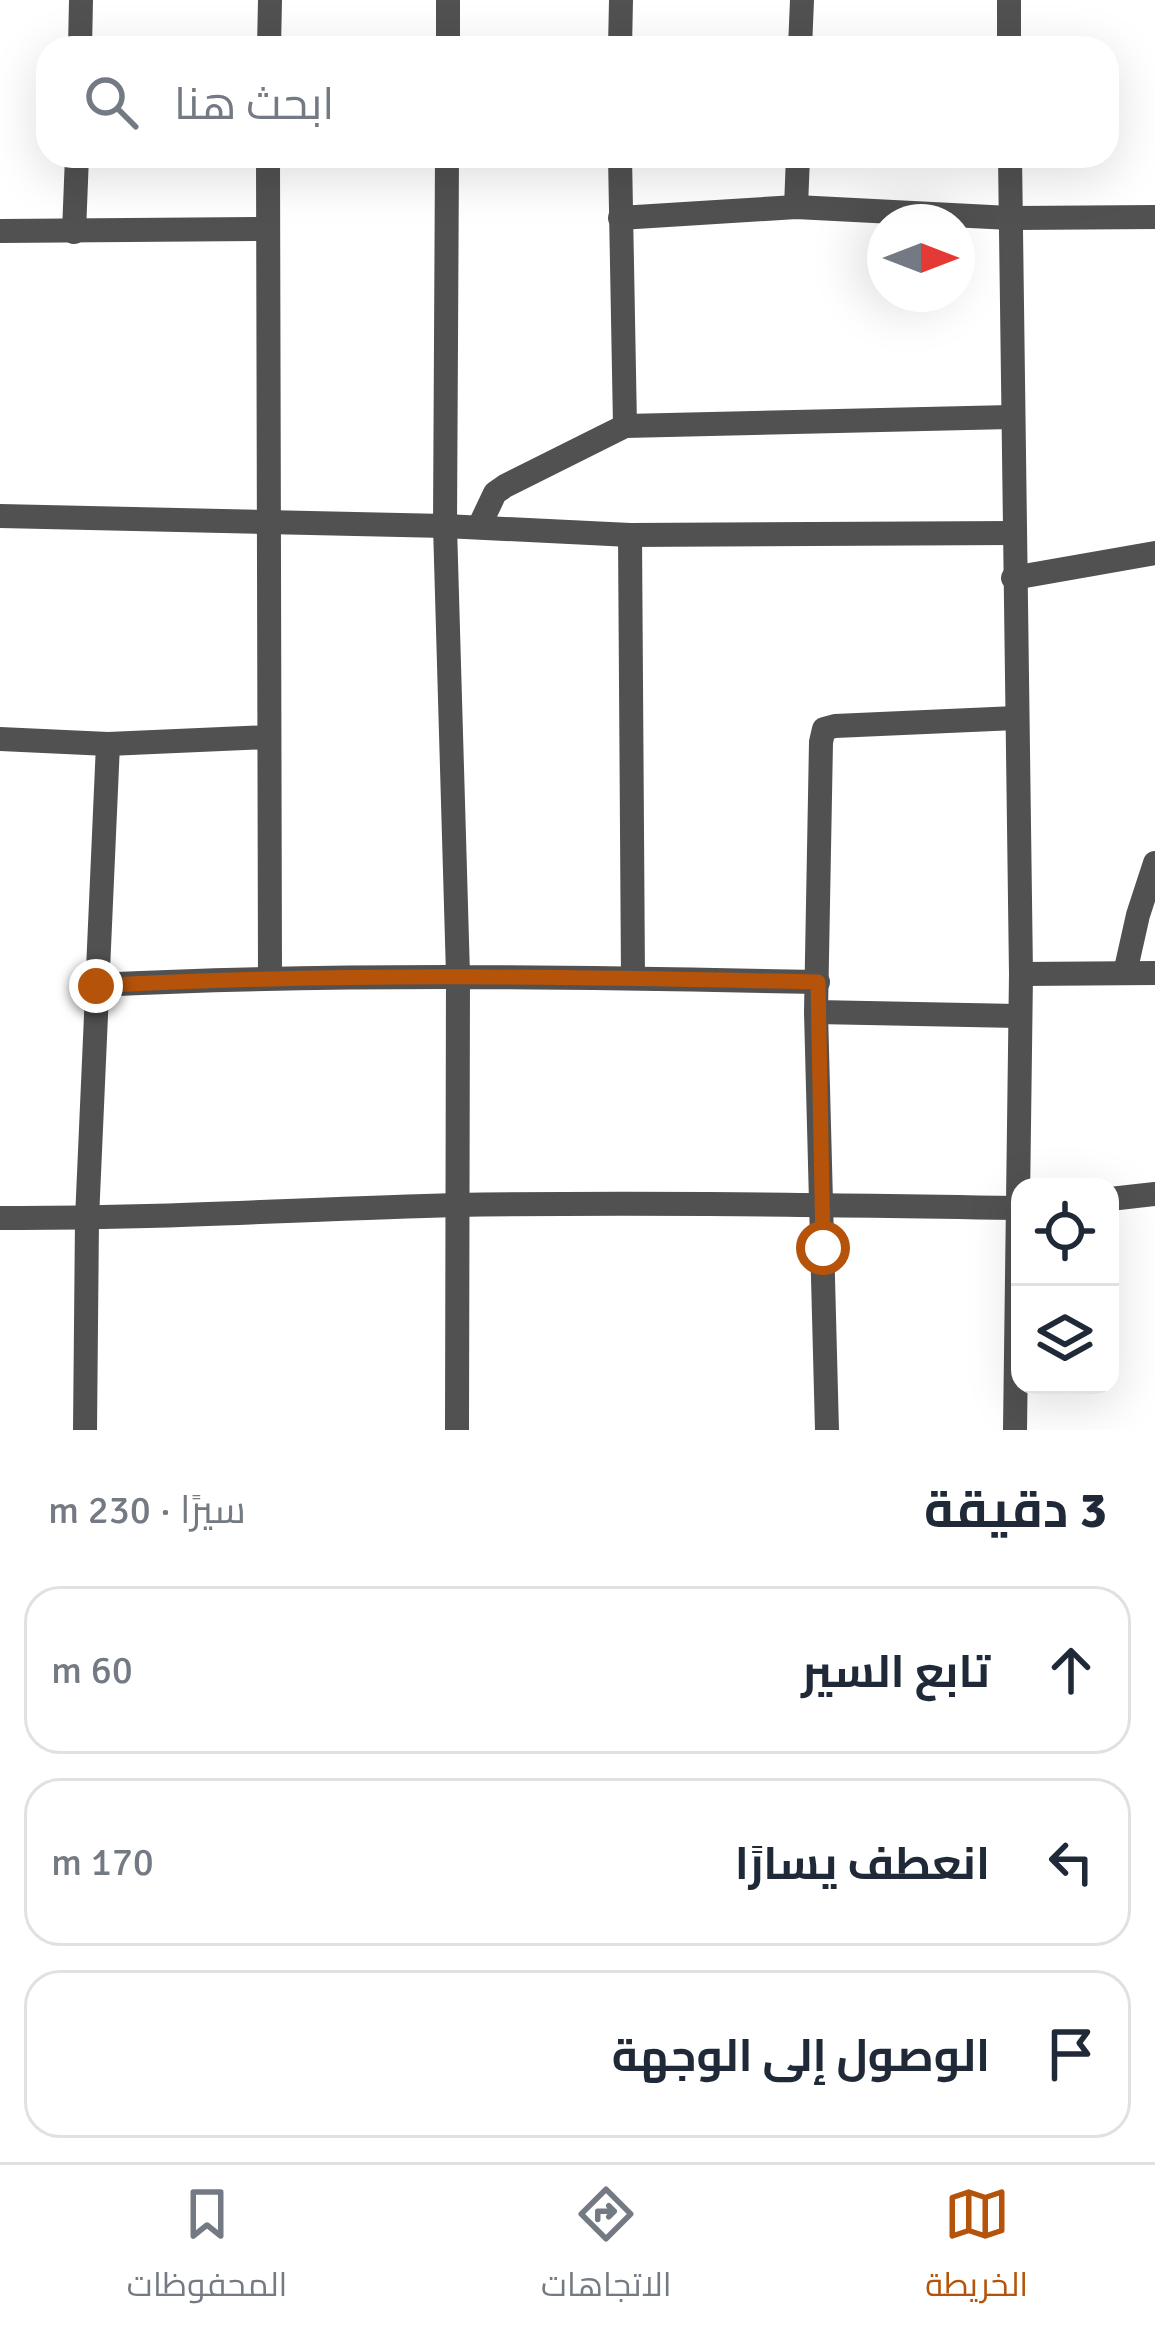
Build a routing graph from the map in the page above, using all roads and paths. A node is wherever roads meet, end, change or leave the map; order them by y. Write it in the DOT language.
graph roads {
  1 [pos="81,0"];
  2 [pos="270,0"];
  3 [pos="448,0"];
  4 [pos="621,0"];
  5 [pos="802,0"];
  6 [pos="1009,0"];
  7 [pos="80,36"];
  8 [pos="269,36"];
  9 [pos="448,36"];
  10 [pos="620,36"];
  11 [pos="800,36"];
  12 [pos="1009,36"];
  13 [pos="76,168"];
  14 [pos="268,168"];
  15 [pos="447,168"];
  16 [pos="620,168"];
  17 [pos="797,168"];
  18 [pos="1010,168"];
  19 [pos="796,207"];
  20 [pos="620,218"];
  21 [pos="1010,218"];
  22 [pos="1155,218"];
  23 [pos="267,229"];
  24 [pos="0,231"];
  25 [pos="74,232"];
  26 [pos="1011,417"];
  27 [pos="625,426"];
  28 [pos="0,516"];
  29 [pos="272,524"];
  30 [pos="445,526"];
  31 [pos="478,527"];
  32 [pos="1013,533"];
  33 [pos="630,535"];
  34 [pos="1155,553"];
  35 [pos="1013,578"];
  36 [pos="1016,718"];
  37 [pos="269,737"];
  38 [pos="0,740"];
  39 [pos="108,744"];
  40 [pos="1155,863"];
  41 [pos="1125,973"];
  42 [pos="1155,973"];
  43 [pos="1021,974"];
  44 [pos="458,975"];
  45 [pos="270,976"];
  46 [pos="633,978"];
  47 [pos="818,982"];
  48 [pos="96,986"];
  49 [pos="816,1012"];
  50 [pos="1020,1016"];
  51 [pos="1020,1178"];
  52 [pos="1155,1194"];
  53 [pos="1119,1198"];
  54 [pos="822,1203"];
  55 [pos="455,1205"];
  56 [pos="1011,1208"];
  57 [pos="0,1218"];
  58 [pos="87,1219"];
  59 [pos="1018,1286"];
  60 [pos="85,1430"];
  61 [pos="457,1430"];
  62 [pos="827,1430"];
  63 [pos="1015,1430"];
  1 -- 7 [label="street"];
  2 -- 8 [label="street"];
  3 -- 9 [label="street"];
  4 -- 10 [label="street"];
  5 -- 11 [label="street"];
  6 -- 12 [label="street"];
  13 -- 25 [label="street"];
  14 -- 23 [label="street"];
  15 -- 30 [label="street"];
  16 -- 20 [label="street"];
  17 -- 19 [label="street"];
  18 -- 21 [label="street"];
  19 -- 20 [label="street"];
  19 -- 21 [label="street"];
  20 -- 27 [label="street"];
  21 -- 22 [label="street"];
  21 -- 26 [label="street"];
  23 -- 25 [label="street"];
  23 -- 29 [label="street"];
  24 -- 25 [label="street"];
  26 -- 27 [label="street"];
  26 -- 32 [label="street"];
  27 -- 31 [label="street"];
  28 -- 29 [label="street"];
  29 -- 30 [label="street"];
  29 -- 37 [label="street"];
  30 -- 31 [label="street"];
  30 -- 44 [label="street"];
  31 -- 33 [label="street"];
  32 -- 33 [label="street"];
  32 -- 35 [label="street"];
  33 -- 46 [label="street"];
  34 -- 35 [label="street"];
  35 -- 36 [label="street"];
  36 -- 43 [label="street"];
  36 -- 47 [label="street"];
  37 -- 39 [label="street"];
  37 -- 45 [label="street"];
  38 -- 39 [label="street"];
  39 -- 48 [label="street"];
  40 -- 41 [label="street"];
  41 -- 42 [label="street"];
  41 -- 43 [label="street"];
  43 -- 50 [label="street"];
  44 -- 45 [label="street"];
  44 -- 46 [label="street"];
  44 -- 55 [label="street"];
  45 -- 48 [label="street"];
  46 -- 47 [label="street"];
  47 -- 49 [label="street"];
  48 -- 58 [label="street"];
  49 -- 50 [label="street"];
  49 -- 54 [label="street"];
  50 -- 51 [label="street"];
  52 -- 53 [label="street"];
  54 -- 55 [label="street"];
  54 -- 56 [label="street"];
  54 -- 62 [label="street"];
  55 -- 58 [label="street"];
  55 -- 61 [label="street"];
  57 -- 58 [label="street"];
  58 -- 60 [label="street"];
  59 -- 63 [label="street"];
}
